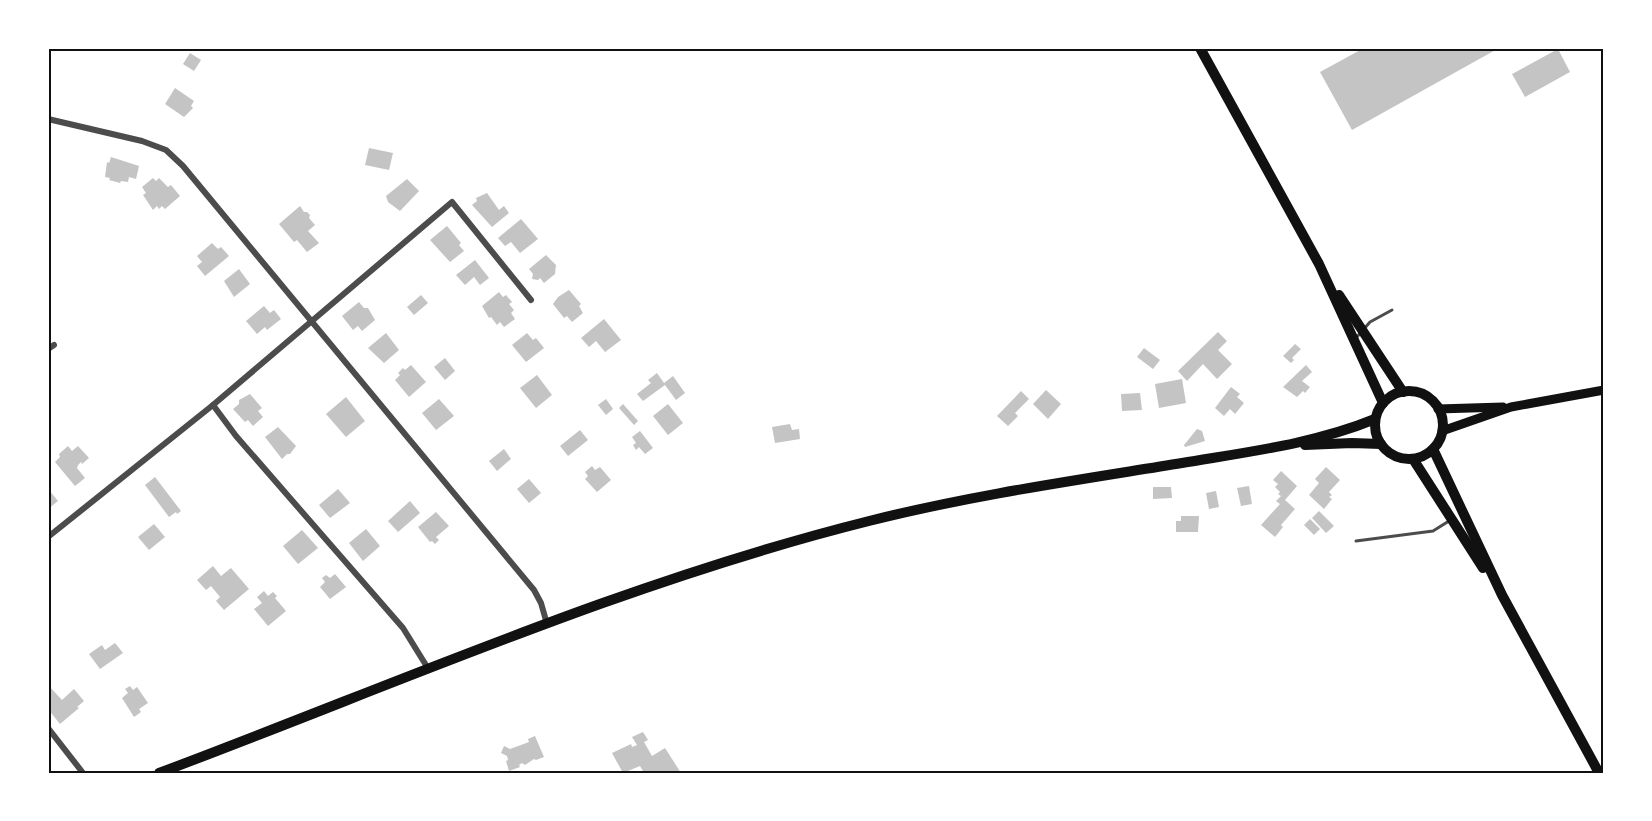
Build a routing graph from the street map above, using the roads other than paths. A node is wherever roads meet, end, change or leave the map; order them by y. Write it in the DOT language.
graph roads {
  1 [pos="1200,48"];
  2 [pos="48,118"];
  3 [pos="1319,264"];
  4 [pos="531,300"];
  5 [pos="1392,310"];
  6 [pos="313,321"];
  7 [pos="1362,330"];
  8 [pos="1354,340"];
  9 [pos="1604,390"];
  10 [pos="1403,392"];
  11 [pos="1383,403"];
  12 [pos="213,405"];
  13 [pos="1511,407"];
  14 [pos="1438,409"];
  15 [pos="1375,419"];
  16 [pos="1442,431"];
  17 [pos="1381,444"];
  18 [pos="1286,445"];
  19 [pos="1433,449"];
  20 [pos="1413,459"];
  21 [pos="1459,503"];
  22 [pos="1450,519"];
  23 [pos="48,537"];
  24 [pos="1356,541"];
  25 [pos="1502,595"];
  26 [pos="547,624"];
  27 [pos="429,670"];
  28 [pos="48,728"];
  29 [pos="177,770"];
  30 [pos="83,773"];
  31 [pos="159,773"];
  32 [pos="1599,773"];
  1 -- 3 [label="main road"];
  2 -- 6 [label="street"];
  3 -- 7 [label="main road"];
  3 -- 8 [label="main road"];
  4 -- 6 [label="street"];
  5 -- 7 [label="lane"];
  6 -- 12 [label="street"];
  6 -- 26 [label="street"];
  7 -- 8 [label="lane"];
  7 -- 10 [label="main road"];
  8 -- 11 [label="main road"];
  9 -- 13 [label="main road"];
  10 -- 11 [label="main road"];
  10 -- 14 [label="main road"];
  11 -- 15 [label="main road"];
  12 -- 23 [label="street"];
  12 -- 27 [label="street"];
  13 -- 14 [label="main road"];
  13 -- 16 [label="main road"];
  14 -- 16 [label="main road"];
  15 -- 17 [label="main road"];
  15 -- 18 [label="main road"];
  16 -- 19 [label="main road"];
  17 -- 18 [label="main road"];
  17 -- 20 [label="main road"];
  18 -- 26 [label="main road"];
  19 -- 20 [label="main road"];
  19 -- 21 [label="main road"];
  20 -- 22 [label="main road"];
  21 -- 22 [label="lane"];
  21 -- 25 [label="main road"];
  22 -- 24 [label="lane"];
  22 -- 25 [label="main road"];
  25 -- 32 [label="main road"];
  26 -- 27 [label="main road"];
  27 -- 29 [label="main road"];
  28 -- 30 [label="street"];
  29 -- 31 [label="main road"];
}
